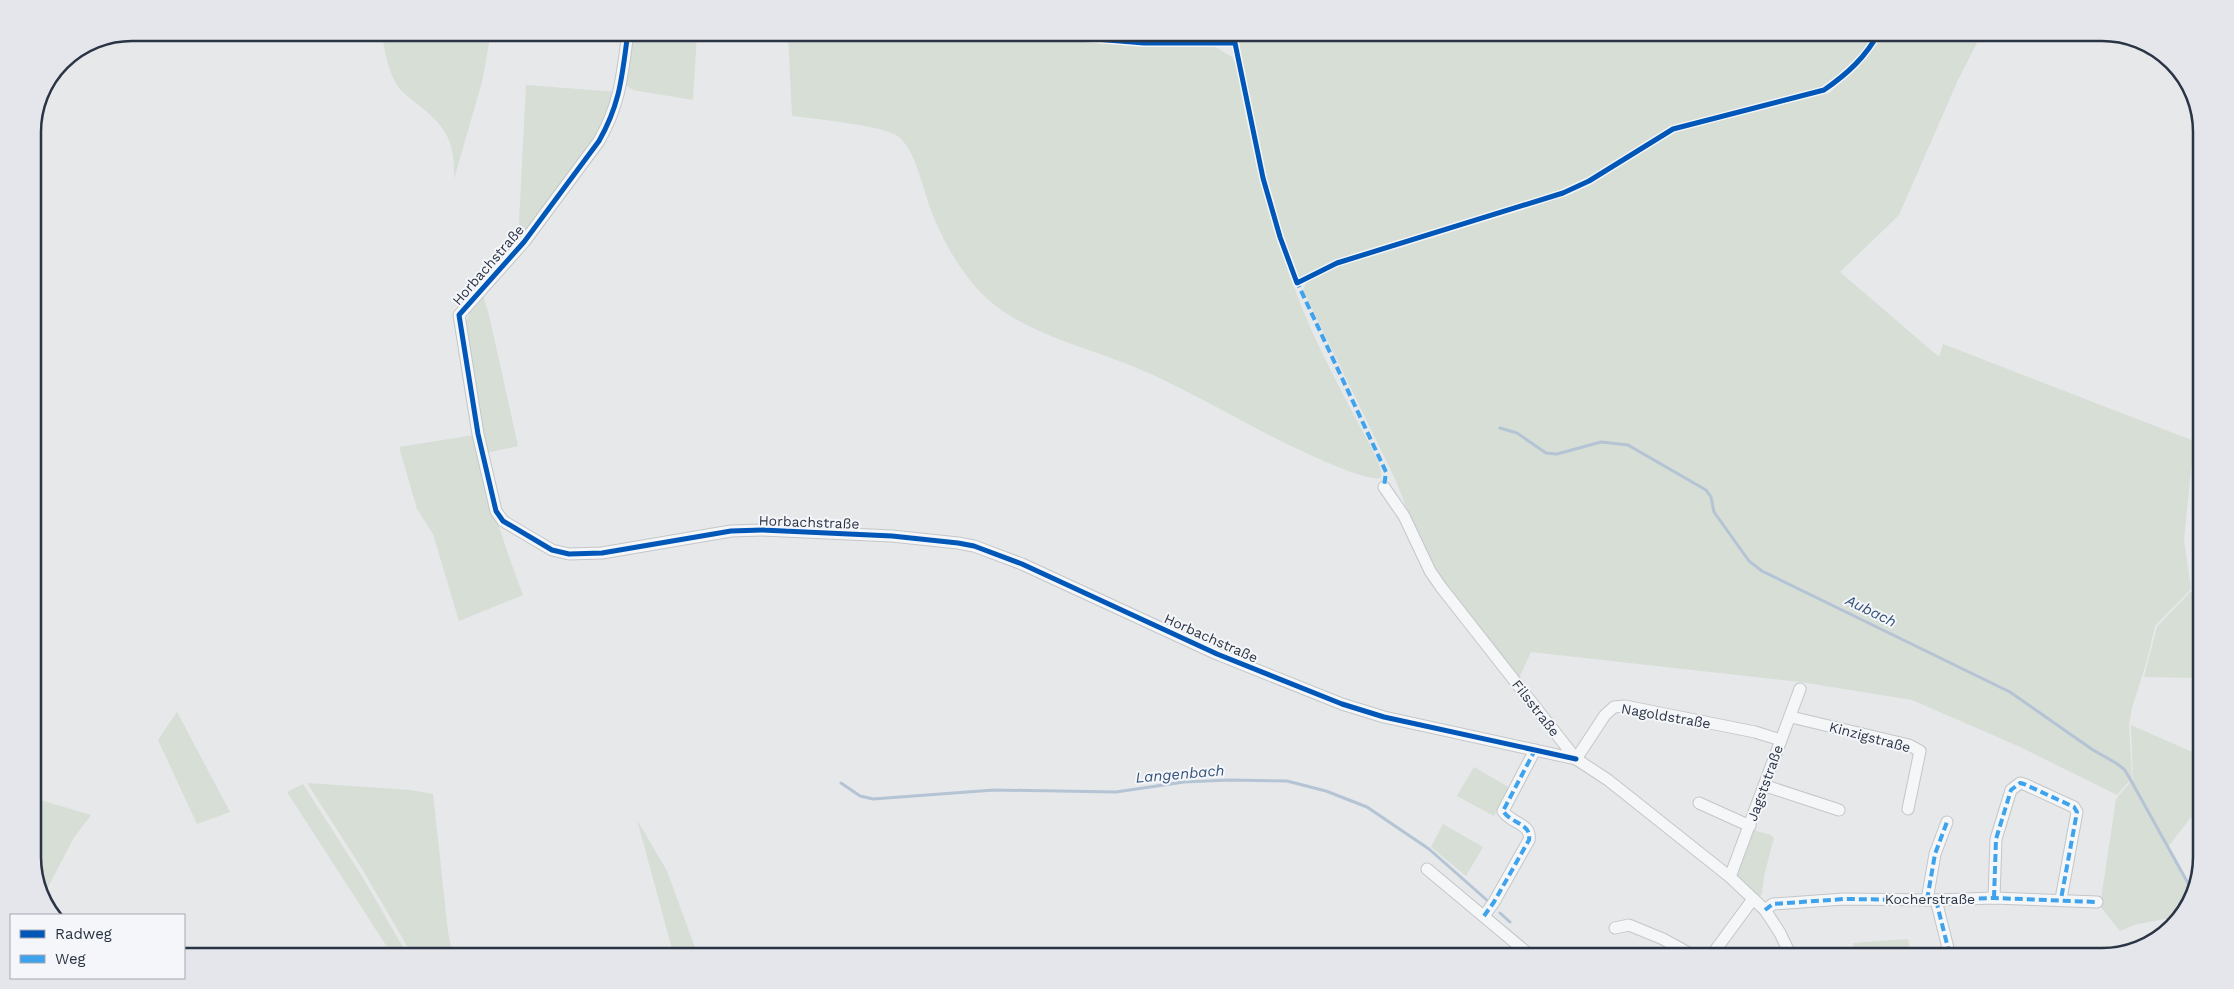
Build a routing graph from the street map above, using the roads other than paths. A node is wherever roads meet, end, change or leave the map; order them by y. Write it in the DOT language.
graph roads {
  1 [pos="627,41"];
  2 [pos="1384,487"];
  3 [pos="1800,689"];
  4 [pos="1791,717"];
  5 [pos="1781,740"];
  6 [pos="1536,750"];
  7 [pos="1576,759"];
  8 [pos="1766,786"];
  9 [pos="1699,803"];
  10 [pos="1908,809"];
  11 [pos="1839,810"];
  12 [pos="1947,822"];
  13 [pos="1750,826"];
  14 [pos="1427,869"];
  15 [pos="1730,876"];
  16 [pos="1753,898"];
  17 [pos="1994,898"];
  18 [pos="2061,899"];
  19 [pos="1932,900"];
  20 [pos="2097,902"];
  21 [pos="1765,910"];
  22 [pos="1484,916"];
  23 [pos="1615,928"];
  24 [pos="1522,948"];
  25 [pos="1679,948"];
  26 [pos="1717,948"];
  27 [pos="1787,948"];
  28 [pos="1947,948"];
  1 -- 6 [label="street, Horbachstraße"];
  2 -- 7 [label="street, Filsstraße"];
  3 -- 4 [label="street, Jagststraße"];
  4 -- 5 [label="street, Jagststraße"];
  4 -- 10 [label="street, Kinzigstraße"];
  5 -- 7 [label="street, Nagoldstraße"];
  5 -- 8 [label="street, Jagststraße"];
  6 -- 7 [label="street, Horbachstraße"];
  6 -- 22 [label="street"];
  7 -- 15 [label="street, Filsstraße"];
  8 -- 11 [label="street"];
  8 -- 13 [label="street, Jagststraße"];
  9 -- 13 [label="street"];
  12 -- 19 [label="street"];
  13 -- 15 [label="street, Jagststraße"];
  14 -- 22 [label="street"];
  15 -- 16 [label="street, Filsstraße"];
  16 -- 21 [label="street, Filsstraße"];
  16 -- 26 [label="street"];
  17 -- 18 [label="street, Kocherstraße"];
  17 -- 18 [label="street"];
  17 -- 19 [label="street, Kocherstraße"];
  18 -- 20 [label="street, Kocherstraße"];
  19 -- 21 [label="street, Kocherstraße"];
  19 -- 28 [label="street"];
  21 -- 27 [label="street, Filsstraße"];
  22 -- 24 [label="street"];
  23 -- 25 [label="street"];
}
